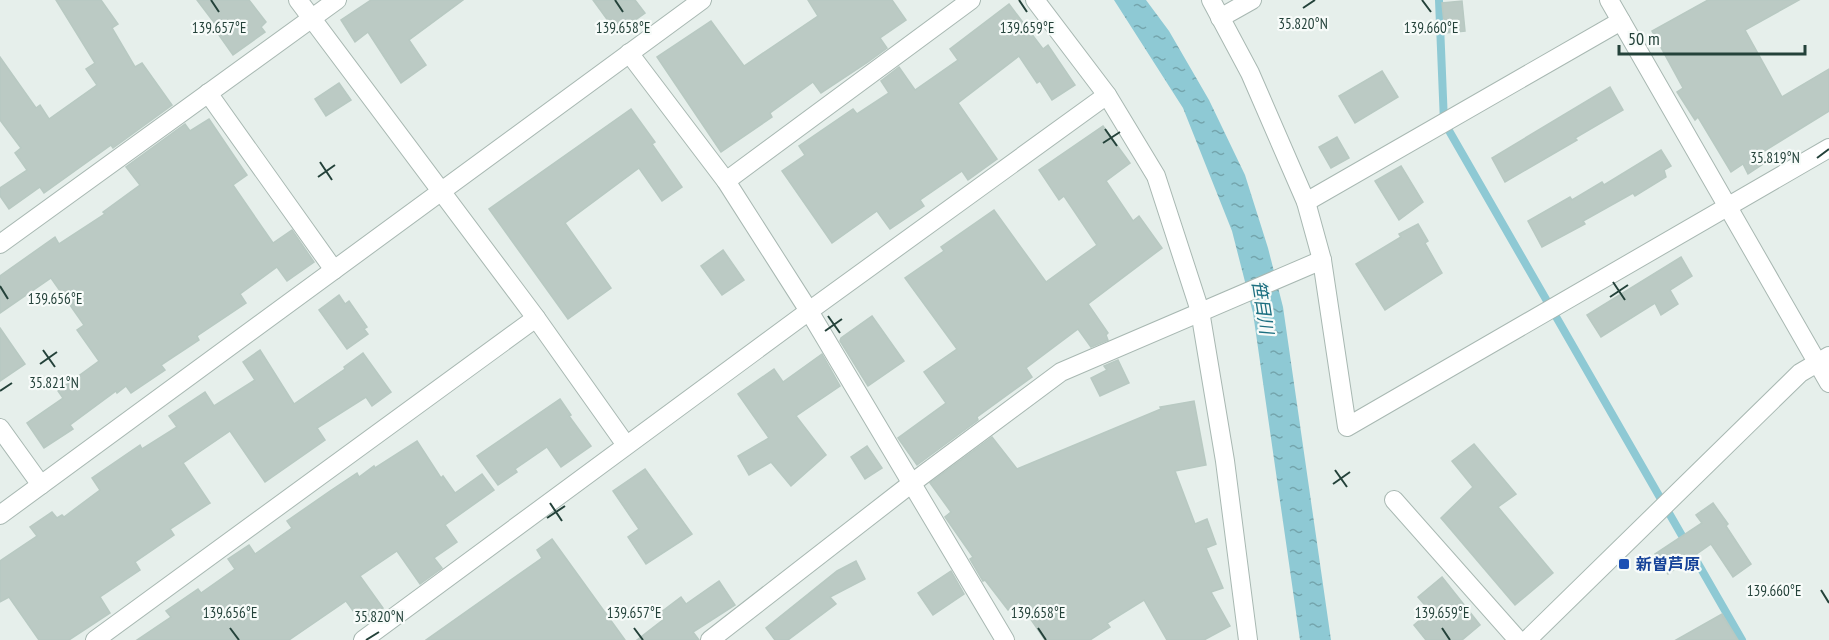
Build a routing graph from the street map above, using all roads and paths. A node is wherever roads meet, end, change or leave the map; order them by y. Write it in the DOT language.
graph roads {
  1 [pos="298,0"];
  2 [pos="337,0"];
  3 [pos="702,0"];
  4 [pos="971,0"];
  5 [pos="1035,0"];
  6 [pos="1211,0"];
  7 [pos="1252,0"];
  8 [pos="1609,0"];
  9 [pos="312,18"];
  10 [pos="1220,18"];
  11 [pos="1621,21"];
  12 [pos="629,53"];
  13 [pos="208,93"];
  14 [pos="1107,95"];
  15 [pos="1829,148"];
  16 [pos="726,181"];
  17 [pos="442,190"];
  18 [pos="1306,202"];
  19 [pos="1728,207"];
  20 [pos="0,244"];
  21 [pos="1316,262"];
  22 [pos="334,270"];
  23 [pos="1205,309"];
  24 [pos="809,311"];
  25 [pos="536,318"];
  26 [pos="1823,359"];
  27 [pos="1829,383"];
  28 [pos="0,428"];
  29 [pos="626,445"];
  30 [pos="912,483"];
  31 [pos="41,485"];
  32 [pos="1394,500"];
  33 [pos="0,515"];
  34 [pos="1243,637"];
  35 [pos="95,640"];
  36 [pos="363,640"];
  37 [pos="710,640"];
  38 [pos="1005,640"];
  39 [pos="1518,640"];
  40 [pos="1527,640"];
  1 -- 9 [label="street"];
  2 -- 9 [label="street"];
  3 -- 12 [label="street"];
  4 -- 16 [label="street"];
  5 -- 14 [label="street"];
  6 -- 10 [label="street"];
  7 -- 10 [label="street"];
  8 -- 11 [label="street"];
  9 -- 13 [label="street"];
  9 -- 17 [label="street"];
  10 -- 18 [label="street"];
  11 -- 18 [label="street"];
  11 -- 19 [label="street"];
  12 -- 16 [label="street"];
  12 -- 17 [label="street"];
  13 -- 20 [label="street"];
  13 -- 22 [label="street"];
  14 -- 23 [label="street"];
  14 -- 24 [label="street"];
  15 -- 19 [label="street"];
  16 -- 24 [label="street"];
  17 -- 22 [label="street"];
  17 -- 25 [label="street"];
  18 -- 21 [label="street"];
  19 -- 21 [label="street"];
  19 -- 26 [label="street"];
  21 -- 23 [label="street"];
  22 -- 31 [label="street"];
  23 -- 30 [label="street"];
  23 -- 34 [label="street"];
  24 -- 29 [label="street"];
  24 -- 30 [label="street"];
  25 -- 29 [label="street"];
  25 -- 35 [label="street"];
  26 -- 27 [label="street"];
  26 -- 40 [label="street"];
  28 -- 31 [label="street"];
  29 -- 36 [label="street"];
  30 -- 37 [label="street"];
  30 -- 38 [label="street"];
  31 -- 33 [label="street"];
  32 -- 39 [label="street"];
}
